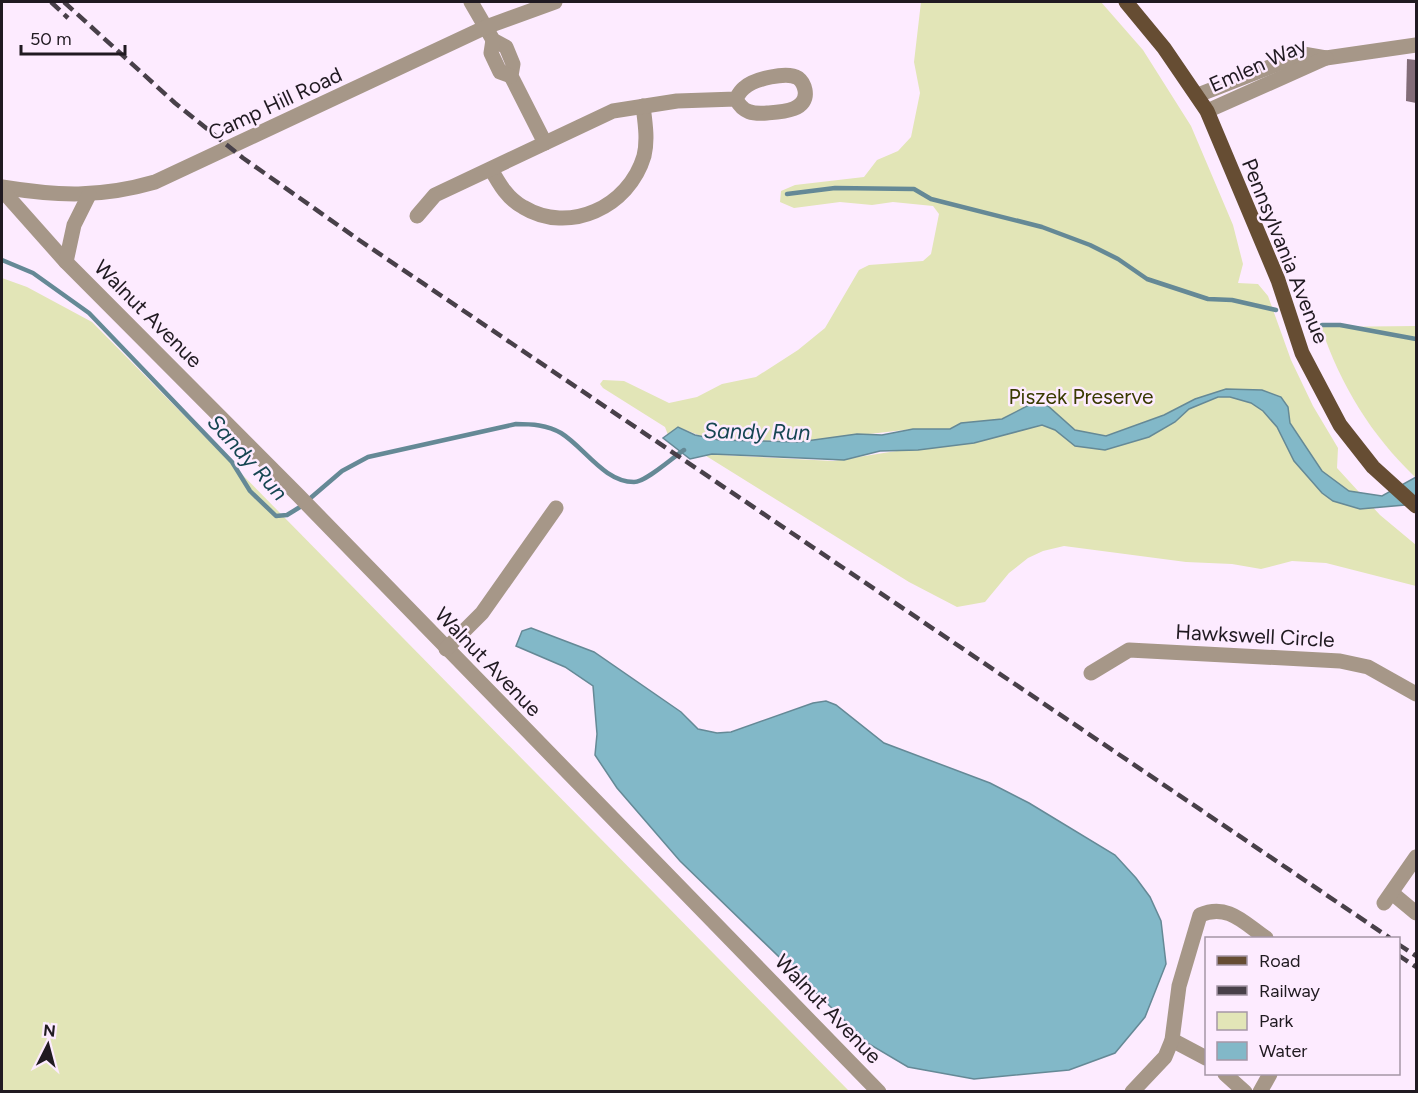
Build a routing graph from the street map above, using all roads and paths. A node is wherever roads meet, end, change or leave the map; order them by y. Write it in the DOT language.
graph roads {
  1 [pos="471,2"];
  2 [pos="555,2"];
  3 [pos="1126,2"];
  4 [pos="490,34"];
  5 [pos="1416,45"];
  6 [pos="1326,58"];
  7 [pos="1198,95"];
  8 [pos="736,99"];
  9 [pos="643,106"];
  10 [pos="1207,111"];
  11 [pos="544,143"];
  12 [pos="491,169"];
  13 [pos="2,188"];
  14 [pos="89,195"];
  15 [pos="417,216"];
  16 [pos="66,262"];
  17 [pos="1416,506"];
  18 [pos="556,508"];
  19 [pos="446,649"];
  20 [pos="1091,673"];
  21 [pos="1416,694"];
  22 [pos="1416,857"];
  23 [pos="1416,913"];
  24 [pos="1263,937"];
  25 [pos="1172,1040"];
  26 [pos="1205,1057"];
  27 [pos="1226,1075"];
  28 [pos="1269,1075"];
  29 [pos="1133,1091"];
  30 [pos="879,1092"];
  31 [pos="1245,1092"];
  32 [pos="1260,1092"];
  1 -- 4 [label="street"];
  2 -- 4 [label="street, Camp Hill Road"];
  3 -- 7 [label="main road, Pennsylvania Avenue"];
  4 -- 11 [label="street"];
  4 -- 14 [label="street, Camp Hill Road"];
  5 -- 6 [label="street, Emlen Way"];
  6 -- 7 [label="street, Emlen Way"];
  6 -- 10 [label="street, Emlen Way"];
  7 -- 10 [label="main road, Pennsylvania Avenue"];
  8 -- 9 [label="street"];
  9 -- 11 [label="street"];
  9 -- 12 [label="street"];
  10 -- 17 [label="main road, Pennsylvania Avenue"];
  11 -- 12 [label="street"];
  12 -- 15 [label="street"];
  13 -- 14 [label="street, Camp Hill Road"];
  13 -- 16 [label="street, Walnut Avenue"];
  14 -- 16 [label="street, Walnut Avenue"];
  16 -- 19 [label="street, Walnut Avenue"];
  18 -- 19 [label="street"];
  19 -- 30 [label="street, Walnut Avenue"];
  20 -- 21 [label="street, Hawkswell Circle"];
  22 -- 23 [label="street"];
  24 -- 25 [label="street"];
  25 -- 26 [label="street"];
  25 -- 29 [label="street"];
  27 -- 31 [label="street"];
  28 -- 32 [label="street"];
}
